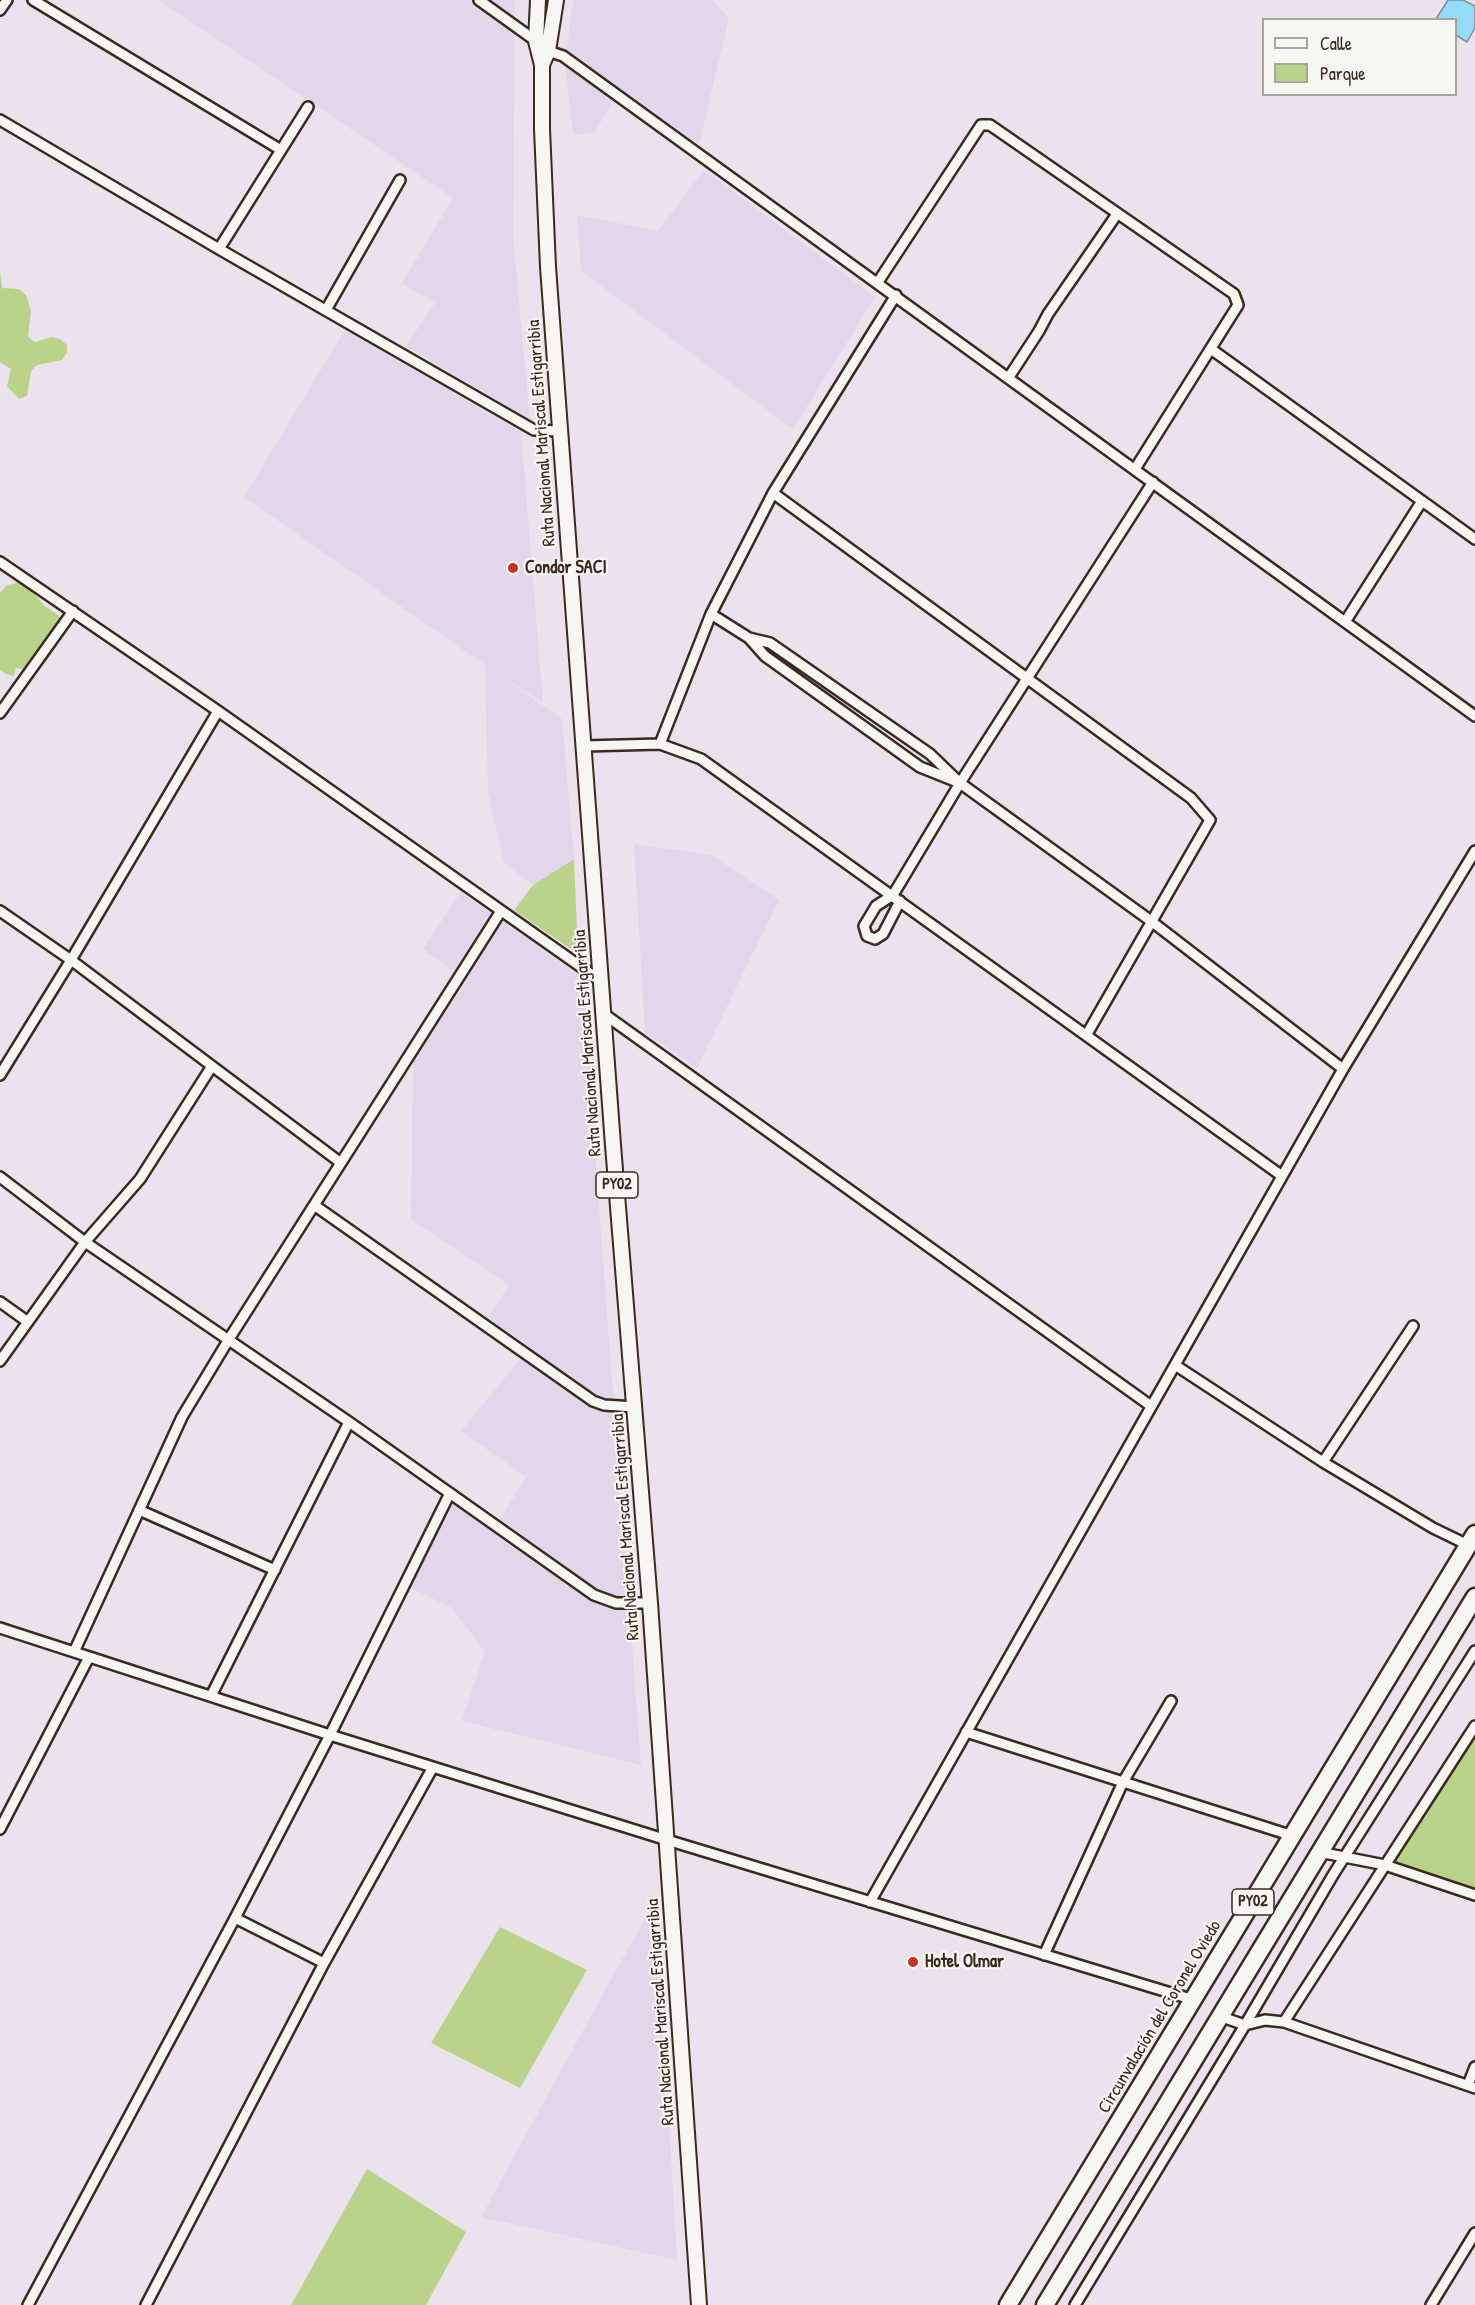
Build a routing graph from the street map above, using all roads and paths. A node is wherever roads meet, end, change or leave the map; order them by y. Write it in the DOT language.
graph roads {
  1 [pos="7,0"];
  2 [pos="33,0"];
  3 [pos="479,0"];
  4 [pos="538,0"];
  5 [pos="556,0"];
  6 [pos="0,10"];
  7 [pos="536,41"];
  8 [pos="548,51"];
  9 [pos="542,65"];
  10 [pos="308,107"];
  11 [pos="0,120"];
  12 [pos="281,150"];
  13 [pos="400,180"];
  14 [pos="1117,214"];
  15 [pos="219,249"];
  16 [pos="878,282"];
  17 [pos="896,295"];
  18 [pos="326,310"];
  19 [pos="1211,350"];
  20 [pos="1009,377"];
  21 [pos="560,431"];
  22 [pos="1135,469"];
  23 [pos="1153,482"];
  24 [pos="773,493"];
  25 [pos="1422,501"];
  26 [pos="1475,539"];
  27 [pos="0,562"];
  28 [pos="74,611"];
  29 [pos="711,614"];
  30 [pos="1345,622"];
  31 [pos="749,638"];
  32 [pos="1028,679"];
  33 [pos="218,711"];
  34 [pos="0,713"];
  35 [pos="1475,716"];
  36 [pos="660,744"];
  37 [pos="584,746"];
  38 [pos="960,783"];
  39 [pos="1475,851"];
  40 [pos="897,898"];
  41 [pos="0,911"];
  42 [pos="501,911"];
  43 [pos="1150,921"];
  44 [pos="71,960"];
  45 [pos="601,981"];
  46 [pos="604,1014"];
  47 [pos="1087,1034"];
  48 [pos="212,1066"];
  49 [pos="1342,1069"];
  50 [pos="0,1075"];
  51 [pos="341,1163"];
  52 [pos="1282,1176"];
  53 [pos="0,1177"];
  54 [pos="314,1205"];
  55 [pos="85,1242"];
  56 [pos="0,1302"];
  57 [pos="28,1322"];
  58 [pos="1413,1326"];
  59 [pos="229,1339"];
  60 [pos="0,1361"];
  61 [pos="1174,1365"];
  62 [pos="1151,1406"];
  63 [pos="635,1407"];
  64 [pos="349,1422"];
  65 [pos="1323,1462"];
  66 [pos="450,1493"];
  67 [pos="139,1510"];
  68 [pos="1472,1539"];
  69 [pos="275,1570"];
  70 [pos="1475,1597"];
  71 [pos="651,1604"];
  72 [pos="0,1628"];
  73 [pos="1475,1651"];
  74 [pos="74,1652"];
  75 [pos="89,1657"];
  76 [pos="211,1696"];
  77 [pos="1171,1701"];
  78 [pos="1475,1726"];
  79 [pos="966,1732"];
  80 [pos="330,1735"];
  81 [pos="433,1767"];
  82 [pos="1123,1782"];
  83 [pos="0,1829"];
  84 [pos="1293,1836"];
  85 [pos="667,1840"];
  86 [pos="1319,1852"];
  87 [pos="1345,1858"];
  88 [pos="1385,1865"];
  89 [pos="1475,1895"];
  90 [pos="870,1902"];
  91 [pos="235,1918"];
  92 [pos="1044,1955"];
  93 [pos="324,1963"];
  94 [pos="1194,2000"];
  95 [pos="1219,2016"];
  96 [pos="1284,2022"];
  97 [pos="1245,2025"];
  98 [pos="1475,2067"];
  99 [pos="1471,2086"];
  100 [pos="1475,2233"];
  101 [pos="28,2305"];
  102 [pos="146,2305"];
  103 [pos="699,2305"];
  104 [pos="1008,2305"];
  105 [pos="1045,2305"];
  106 [pos="1075,2305"];
  107 [pos="1431,2305"];
  1 -- 6 [label="street"];
  2 -- 12 [label="street"];
  3 -- 7 [label="street"];
  4 -- 7 [label="main road, Ruta Nacional Mariscal Estigarribia / PY02"];
  5 -- 8 [label="main road, Ruta Nacional Mariscal Estigarribia / PY02"];
  7 -- 9 [label="main road, Ruta Nacional Mariscal Estigarribia / PY02"];
  8 -- 9 [label="main road, Ruta Nacional Mariscal Estigarribia / PY02"];
  8 -- 16 [label="street"];
  9 -- 21 [label="main road, Ruta Nacional Mariscal Estigarribia / PY02"];
  10 -- 12 [label="street"];
  11 -- 15 [label="street"];
  12 -- 15 [label="street"];
  13 -- 18 [label="street"];
  14 -- 16 [label="street"];
  14 -- 19 [label="street"];
  14 -- 20 [label="street"];
  15 -- 18 [label="street"];
  16 -- 17 [label="street"];
  17 -- 20 [label="street"];
  17 -- 24 [label="street"];
  18 -- 21 [label="street"];
  19 -- 22 [label="street"];
  19 -- 25 [label="street"];
  20 -- 22 [label="street"];
  21 -- 37 [label="main road, Ruta Nacional Mariscal Estigarribia / PY02"];
  22 -- 23 [label="street"];
  23 -- 30 [label="street"];
  23 -- 32 [label="street"];
  24 -- 29 [label="street"];
  24 -- 32 [label="street"];
  25 -- 26 [label="street"];
  25 -- 30 [label="street"];
  27 -- 28 [label="street"];
  28 -- 33 [label="street"];
  28 -- 34 [label="street"];
  29 -- 31 [label="street"];
  29 -- 36 [label="street"];
  30 -- 35 [label="street"];
  31 -- 38 [label="street"];
  31 -- 38 [label="street"];
  32 -- 38 [label="street"];
  32 -- 43 [label="street"];
  33 -- 42 [label="street"];
  33 -- 44 [label="street"];
  36 -- 37 [label="street"];
  36 -- 40 [label="street"];
  37 -- 45 [label="main road, Ruta Nacional Mariscal Estigarribia / PY02"];
  38 -- 40 [label="street"];
  38 -- 43 [label="street"];
  39 -- 49 [label="street"];
  40 -- 47 [label="street"];
  41 -- 44 [label="street"];
  42 -- 45 [label="street"];
  42 -- 51 [label="street"];
  43 -- 47 [label="street"];
  43 -- 49 [label="street"];
  44 -- 48 [label="street"];
  44 -- 50 [label="street"];
  45 -- 46 [label="main road, Ruta Nacional Mariscal Estigarribia / PY02"];
  46 -- 62 [label="street"];
  46 -- 63 [label="main road, Ruta Nacional Mariscal Estigarribia / PY02"];
  47 -- 52 [label="street"];
  48 -- 51 [label="street"];
  48 -- 55 [label="street"];
  49 -- 52 [label="street"];
  51 -- 54 [label="street"];
  52 -- 61 [label="street"];
  53 -- 55 [label="street"];
  54 -- 59 [label="street"];
  54 -- 63 [label="street"];
  55 -- 57 [label="street"];
  55 -- 59 [label="street"];
  56 -- 57 [label="street"];
  57 -- 60 [label="street"];
  58 -- 65 [label="street"];
  59 -- 64 [label="street"];
  59 -- 67 [label="street"];
  61 -- 62 [label="street"];
  61 -- 65 [label="street"];
  62 -- 79 [label="street"];
  63 -- 71 [label="main road, Ruta Nacional Mariscal Estigarribia / PY02"];
  64 -- 66 [label="street"];
  64 -- 69 [label="street"];
  65 -- 68 [label="street"];
  66 -- 71 [label="street"];
  66 -- 80 [label="street"];
  67 -- 69 [label="street"];
  67 -- 74 [label="street"];
  68 -- 84 [label="highway, Circunvalación del Coronel Oviedo / PY02"];
  69 -- 76 [label="street"];
  70 -- 86 [label="highway, PY02"];
  71 -- 85 [label="main road, Ruta Nacional Mariscal Estigarribia / PY02"];
  72 -- 74 [label="street"];
  73 -- 87 [label="street"];
  74 -- 75 [label="street"];
  75 -- 76 [label="street"];
  75 -- 83 [label="street"];
  76 -- 80 [label="street"];
  77 -- 82 [label="street"];
  78 -- 88 [label="street"];
  79 -- 82 [label="street"];
  79 -- 90 [label="street"];
  80 -- 81 [label="street"];
  80 -- 91 [label="street"];
  81 -- 85 [label="street"];
  81 -- 93 [label="street"];
  82 -- 84 [label="street"];
  82 -- 92 [label="street"];
  84 -- 94 [label="highway, Circunvalación del Coronel Oviedo / PY02"];
  85 -- 90 [label="street"];
  85 -- 103 [label="main road, Ruta Nacional Mariscal Estigarribia / PY02"];
  86 -- 87 [label="street"];
  86 -- 95 [label="highway, PY02"];
  87 -- 88 [label="street"];
  87 -- 97 [label="street"];
  88 -- 89 [label="street"];
  88 -- 96 [label="street"];
  90 -- 92 [label="street"];
  91 -- 93 [label="street"];
  91 -- 101 [label="street"];
  92 -- 94 [label="street"];
  93 -- 102 [label="street"];
  94 -- 104 [label="highway, Circunvalación del Coronel Oviedo / PY02"];
  95 -- 97 [label="street"];
  95 -- 105 [label="highway, PY02"];
  96 -- 97 [label="street"];
  96 -- 99 [label="street"];
  97 -- 106 [label="street"];
  98 -- 99 [label="street"];
  100 -- 107 [label="street"];
}
